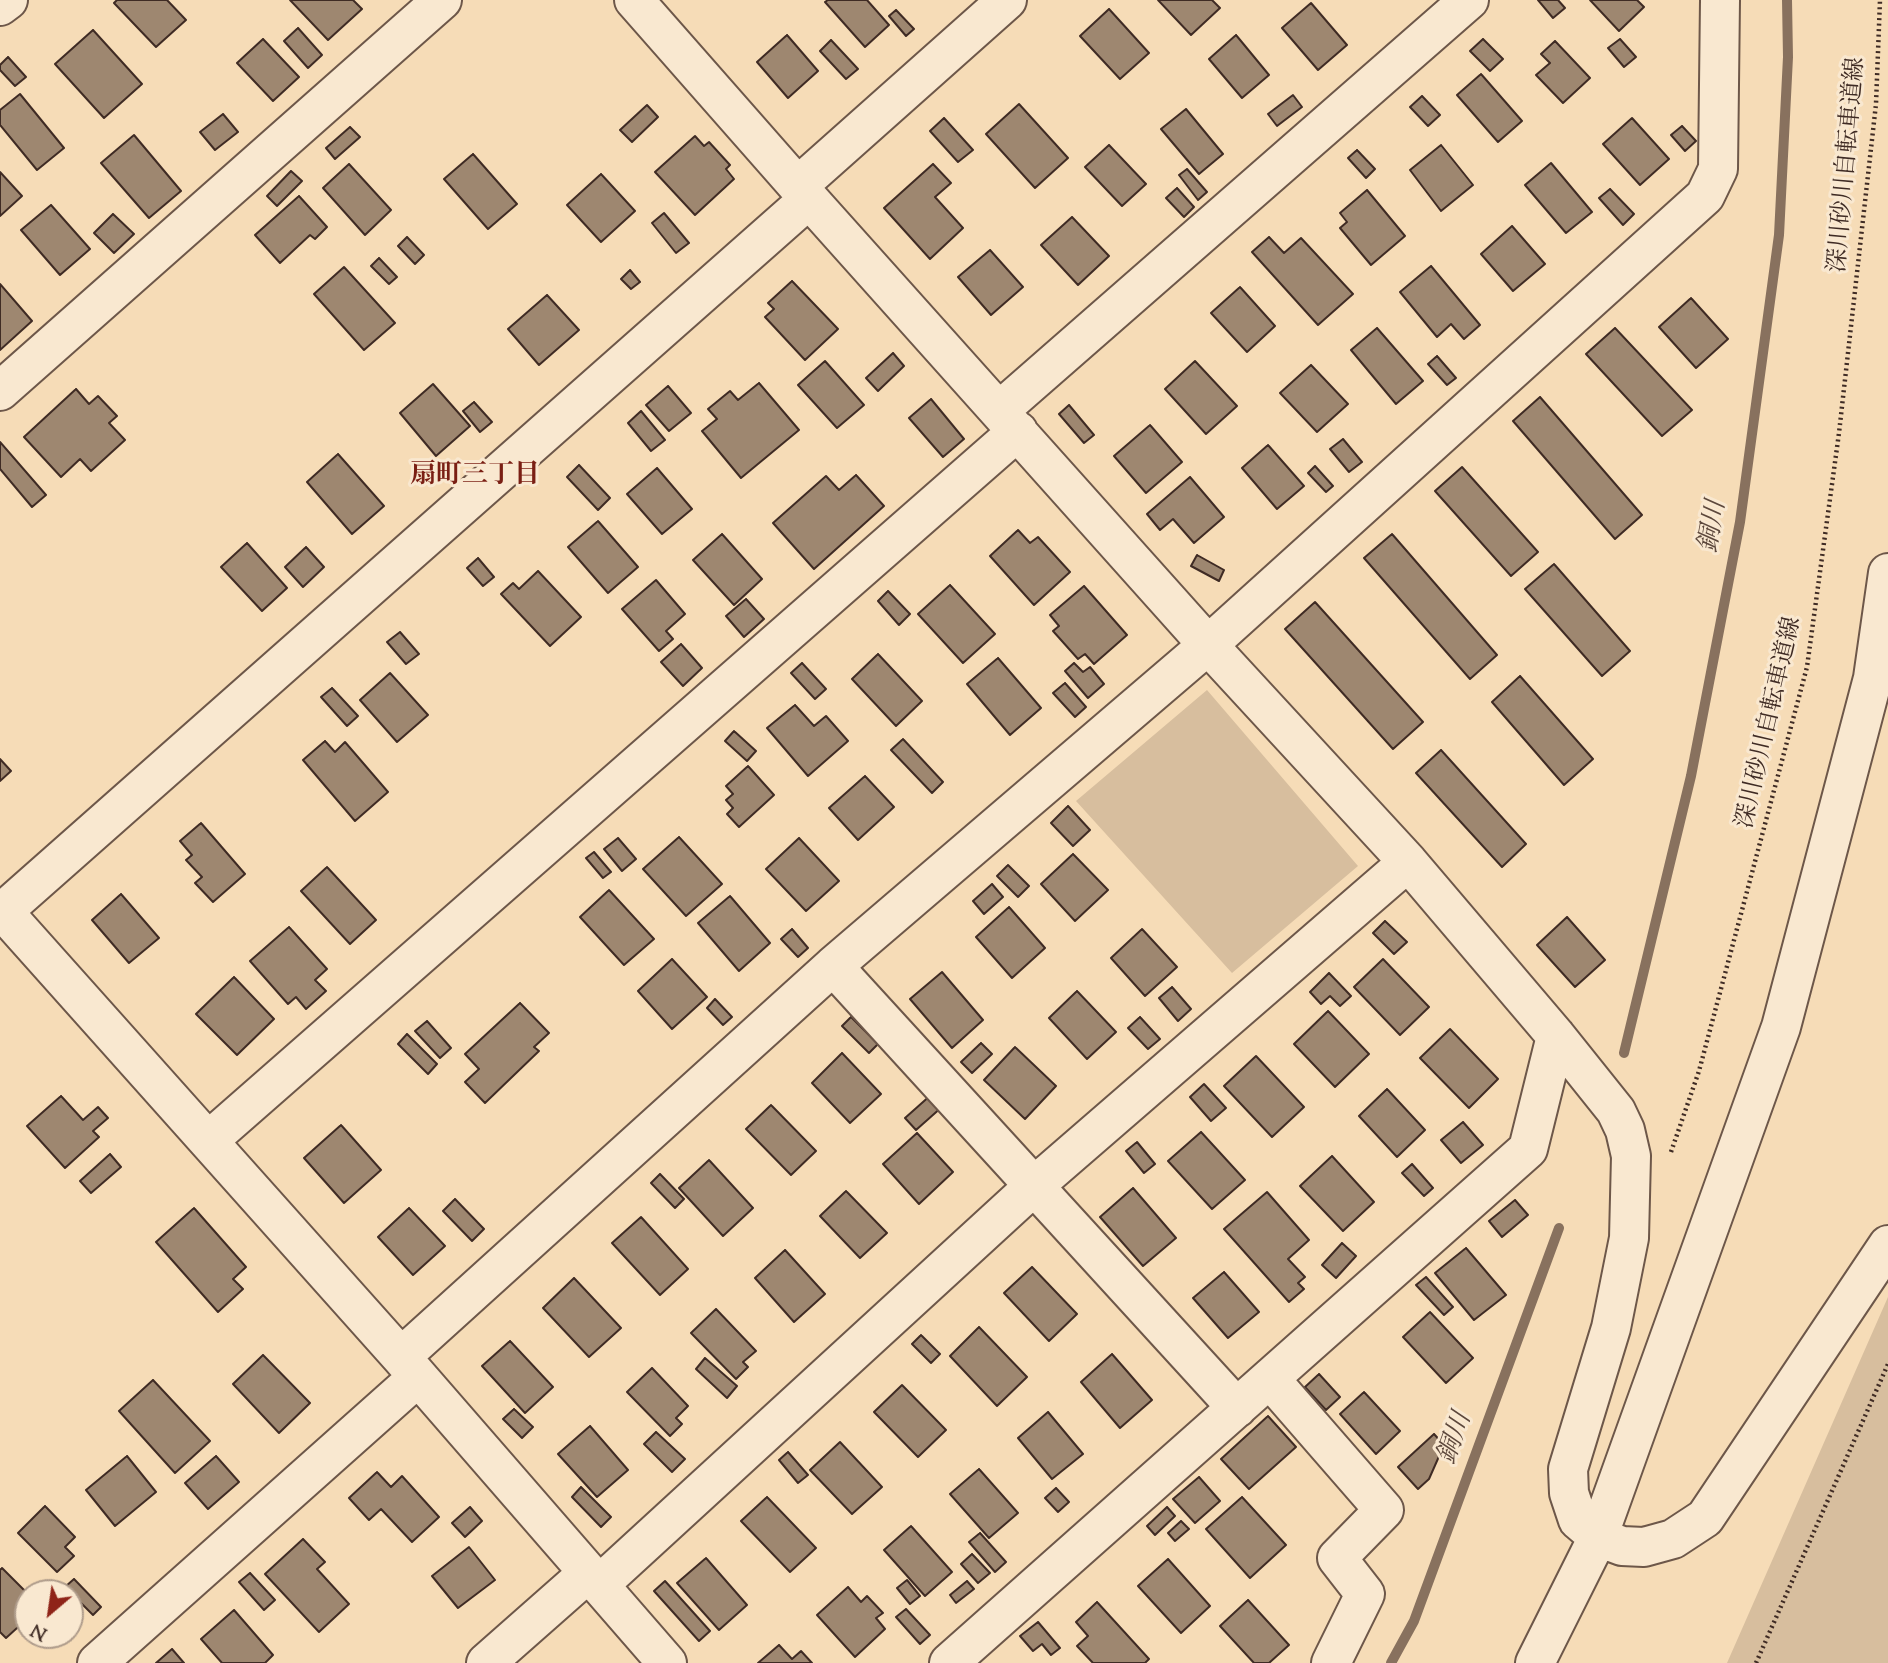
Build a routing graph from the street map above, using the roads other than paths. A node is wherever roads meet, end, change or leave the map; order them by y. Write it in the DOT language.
graph roads {
  1 [pos="8,0"];
  2 [pos="442,0"];
  3 [pos="634,0"];
  4 [pos="1007,0"];
  5 [pos="1469,0"];
  6 [pos="1720,0"];
  7 [pos="0,6"];
  8 [pos="804,192"];
  9 [pos="0,391"];
  10 [pos="1009,421"];
  11 [pos="1888,573"];
  12 [pos="1208,645"];
  13 [pos="1408,862"];
  14 [pos="1,911"];
  15 [pos="833,966"];
  16 [pos="1556,1036"];
  17 [pos="208,1141"];
  18 [pos="1034,1186"];
  19 [pos="1888,1245"];
  20 [pos="410,1367"];
  21 [pos="1270,1379"];
  22 [pos="1237,1408"];
  23 [pos="1598,1536"];
  24 [pos="594,1579"];
  25 [pos="97,1663"];
  26 [pos="486,1663"];
  27 [pos="667,1663"];
  28 [pos="949,1663"];
  29 [pos="1331,1663"];
  30 [pos="1535,1663"];
  1 -- 7 [label="street"];
  2 -- 9 [label="street"];
  3 -- 8 [label="street"];
  4 -- 8 [label="street"];
  5 -- 10 [label="street"];
  6 -- 12 [label="street"];
  8 -- 10 [label="street"];
  8 -- 14 [label="street"];
  10 -- 12 [label="street"];
  10 -- 17 [label="street"];
  11 -- 23 [label="street"];
  12 -- 13 [label="street"];
  12 -- 15 [label="street"];
  13 -- 16 [label="street"];
  13 -- 18 [label="street"];
  14 -- 17 [label="street"];
  15 -- 18 [label="street"];
  15 -- 20 [label="street"];
  16 -- 21 [label="street"];
  16 -- 23 [label="street"];
  17 -- 20 [label="street"];
  18 -- 22 [label="street"];
  18 -- 24 [label="street"];
  19 -- 23 [label="street"];
  20 -- 24 [label="street"];
  20 -- 25 [label="street"];
  21 -- 22 [label="street"];
  21 -- 29 [label="street"];
  22 -- 28 [label="street"];
  23 -- 30 [label="street"];
  24 -- 26 [label="street"];
  24 -- 27 [label="street"];
}
